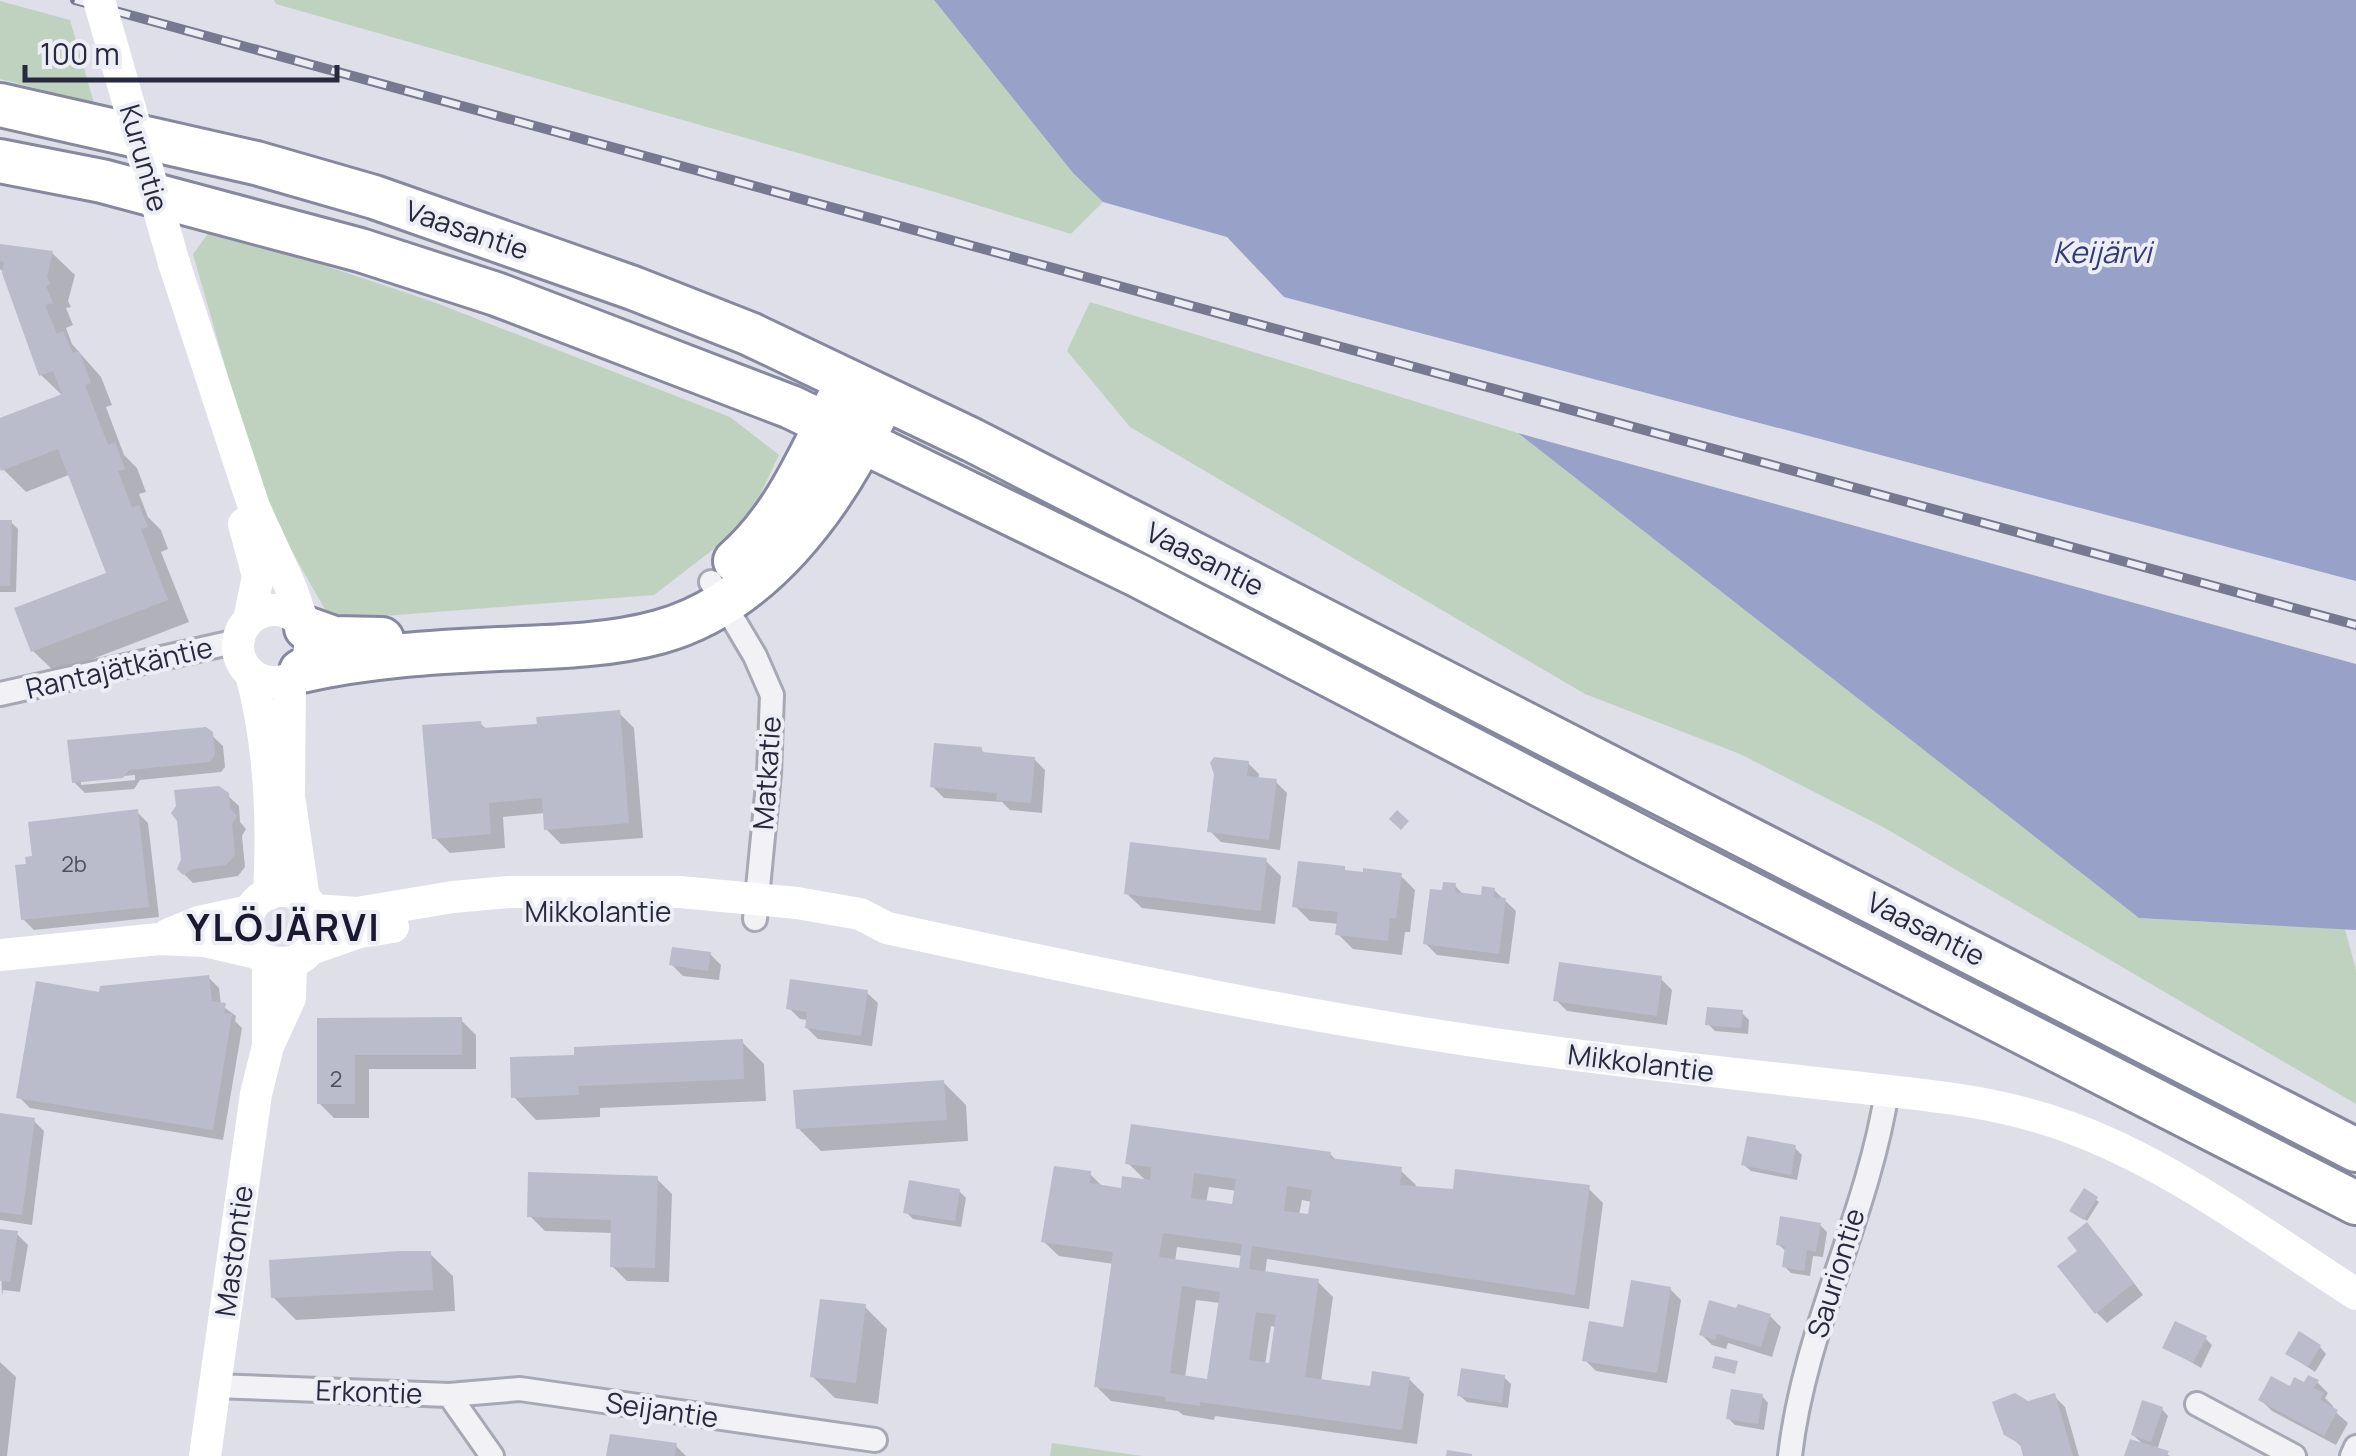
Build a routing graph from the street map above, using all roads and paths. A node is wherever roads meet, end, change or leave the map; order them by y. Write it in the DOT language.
graph roads {
  1 [pos="99,0"];
  2 [pos="0,105"];
  3 [pos="0,161"];
  4 [pos="190,317"];
  5 [pos="866,389"];
  6 [pos="844,432"];
  7 [pos="717,593"];
  8 [pos="304,626"];
  9 [pos="244,631"];
  10 [pos="251,674"];
  11 [pos="296,675"];
  12 [pos="0,694"];
  13 [pos="260,902"];
  14 [pos="308,905"];
  15 [pos="755,909"];
  16 [pos="159,938"];
  17 [pos="0,955"];
  18 [pos="282,956"];
  19 [pos="1887,1090"];
  20 [pos="2356,1150"];
  21 [pos="2356,1203"];
  22 [pos="2356,1294"];
  23 [pos="214,1386"];
  24 [pos="448,1394"];
  25 [pos="2197,1404"];
  26 [pos="875,1440"];
  27 [pos="2356,1447"];
  28 [pos="205,1456"];
  29 [pos="492,1456"];
  30 [pos="1790,1456"];
  31 [pos="2294,1456"];
  32 [pos="2352,1456"];
  1 -- 4 [label="main road, Kuruntie, bridge"];
  2 -- 5 [label="highway, Vaasantie"];
  3 -- 6 [label="highway, Vaasantie"];
  4 -- 8 [label="main road, Kuruntie"];
  4 -- 9 [label="main road, Kuruntie"];
  5 -- 6 [label="highway"];
  5 -- 20 [label="highway, Vaasantie"];
  6 -- 7 [label="highway"];
  6 -- 21 [label="highway, Vaasantie"];
  7 -- 8 [label="highway"];
  7 -- 11 [label="highway"];
  7 -- 15 [label="street, Matkatie"];
  8 -- 9 [label="main road"];
  8 -- 11 [label="main road"];
  9 -- 10 [label="main road"];
  9 -- 12 [label="street, Rantajätkäntie"];
  10 -- 11 [label="main road"];
  10 -- 13 [label="main road"];
  11 -- 14 [label="main road"];
  13 -- 14 [label="main road"];
  13 -- 16 [label="main road"];
  13 -- 18 [label="main road"];
  14 -- 15 [label="main road, Mikkolantie"];
  14 -- 18 [label="main road"];
  15 -- 18 [label="main road, Mikkolantie"];
  15 -- 19 [label="main road, Mikkolantie"];
  16 -- 17 [label="main road"];
  16 -- 18 [label="main road"];
  18 -- 23 [label="main road, Mastontie"];
  19 -- 22 [label="main road, Mikkolantie"];
  19 -- 30 [label="street, Sauriontie"];
  23 -- 24 [label="street, Erkontie"];
  23 -- 28 [label="main road, Mastontie"];
  24 -- 26 [label="street, Seijantie"];
  24 -- 29 [label="street, Erkontie"];
  25 -- 31 [label="street"];
  27 -- 32 [label="street"];
}
